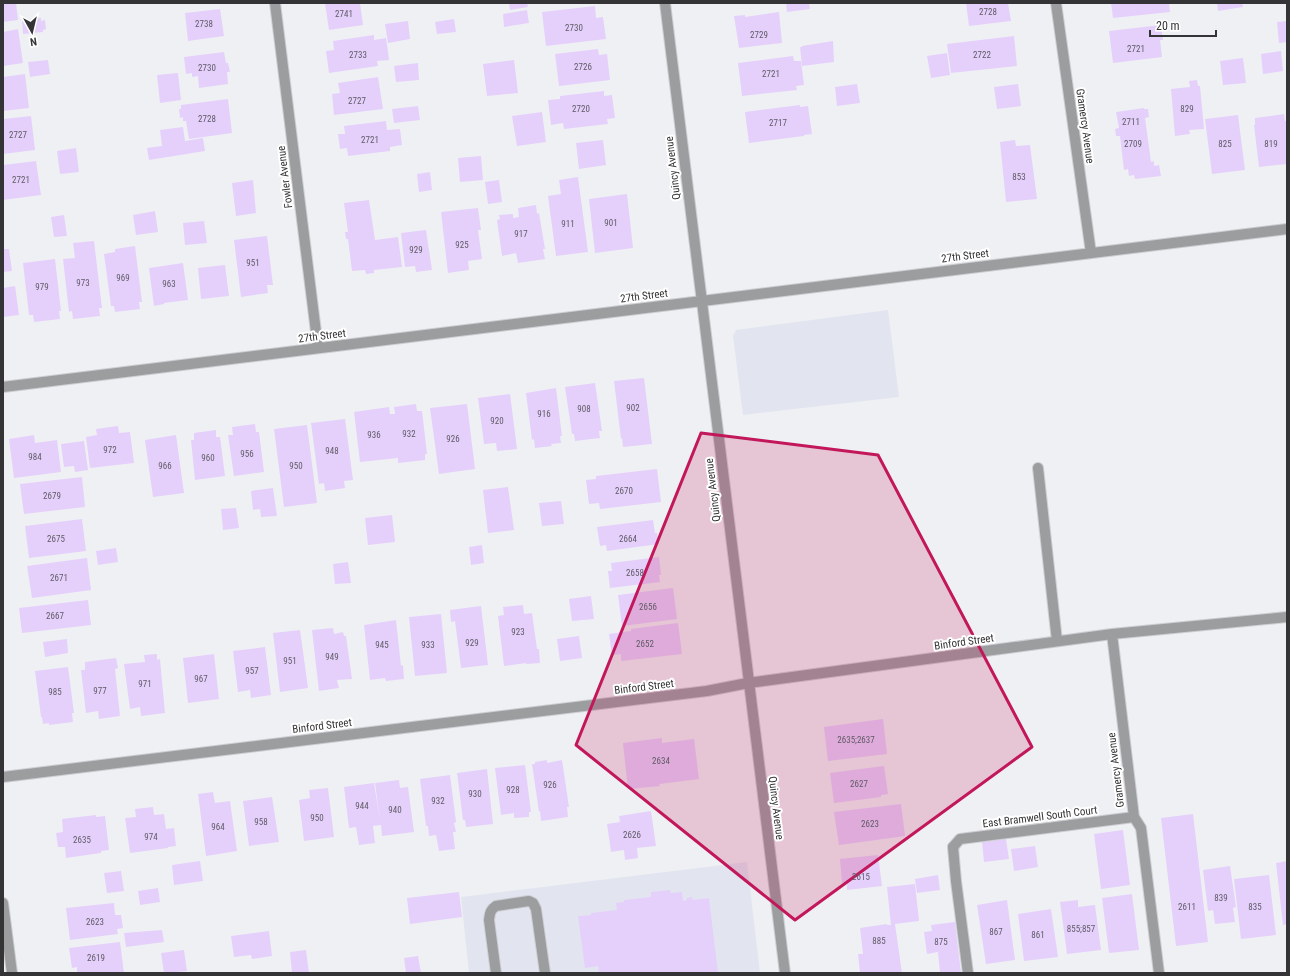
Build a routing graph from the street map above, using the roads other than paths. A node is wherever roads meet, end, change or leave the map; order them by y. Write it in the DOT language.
graph roads {
  1 [pos="275,3"];
  2 [pos="665,3"];
  3 [pos="1056,3"];
  4 [pos="1287,229"];
  5 [pos="1091,253"];
  6 [pos="702,301"];
  7 [pos="318,348"];
  8 [pos="3,387"];
  9 [pos="1038,468"];
  10 [pos="1287,617"];
  11 [pos="1112,634"];
  12 [pos="1057,641"];
  13 [pos="748,683"];
  14 [pos="3,777"];
  15 [pos="1134,817"];
  16 [pos="3,903"];
  17 [pos="12,973"];
  18 [pos="496,973"];
  19 [pos="545,973"];
  20 [pos="785,973"];
  21 [pos="968,973"];
  22 [pos="1159,973"];
  1 -- 7 [label="street, Fowler Avenue"];
  2 -- 6 [label="street, Quincy Avenue"];
  3 -- 5 [label="street, Gramercy Avenue"];
  4 -- 5 [label="street, 27th Street"];
  5 -- 6 [label="street, 27th Street"];
  6 -- 7 [label="street, 27th Street"];
  6 -- 13 [label="street, Quincy Avenue"];
  7 -- 8 [label="street, 27th Street"];
  9 -- 12 [label="street"];
  10 -- 11 [label="street, Binford Street"];
  11 -- 12 [label="street, Binford Street"];
  11 -- 15 [label="street, Gramercy Avenue"];
  12 -- 13 [label="street, Binford Street"];
  13 -- 14 [label="street, Binford Street"];
  13 -- 20 [label="street, Quincy Avenue"];
  15 -- 21 [label="street, East Bramwell South Court"];
  15 -- 22 [label="street, Gramercy Avenue"];
  16 -- 17 [label="street"];
  18 -- 19 [label="street"];
}
